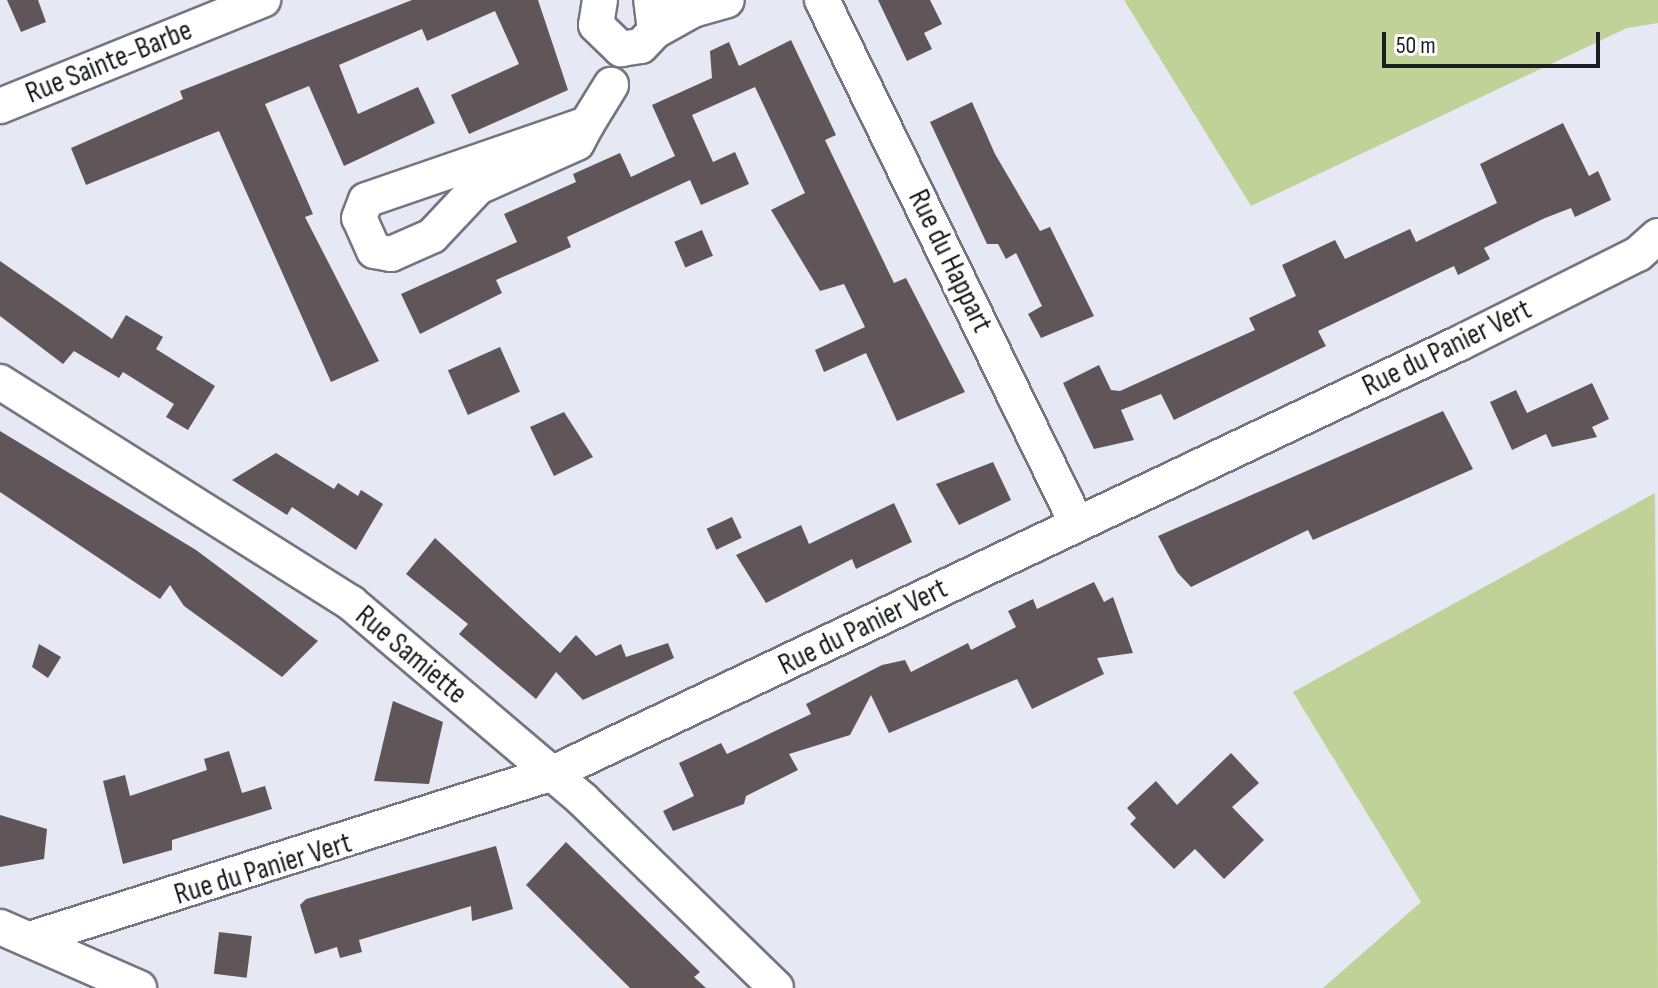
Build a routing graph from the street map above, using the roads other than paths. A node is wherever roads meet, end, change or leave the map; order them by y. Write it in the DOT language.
graph roads {
  1 [pos="263,0"];
  2 [pos="727,0"];
  3 [pos="822,0"];
  4 [pos="681,5"];
  5 [pos="619,19"];
  6 [pos="0,106"];
  7 [pos="587,124"];
  8 [pos="1657,236"];
  9 [pos="0,382"];
  10 [pos="1077,524"];
  11 [pos="553,773"];
  12 [pos="0,927"];
  13 [pos="36,937"];
  14 [pos="139,988"];
  15 [pos="776,988"];
  1 -- 6 [label="street, Rue Sainte-Barbe"];
  2 -- 4 [label="street"];
  3 -- 10 [label="street, Rue du Happart"];
  4 -- 5 [label="street"];
  5 -- 7 [label="street"];
  7 -- 7 [label="street"];
  8 -- 10 [label="street, Rue du Panier Vert"];
  9 -- 11 [label="street, Rue Samiette"];
  10 -- 11 [label="street, Rue du Panier Vert"];
  11 -- 13 [label="street, Rue du Panier Vert"];
  11 -- 15 [label="street, Rue Samiette"];
  12 -- 13 [label="street"];
  13 -- 14 [label="street"];
}
